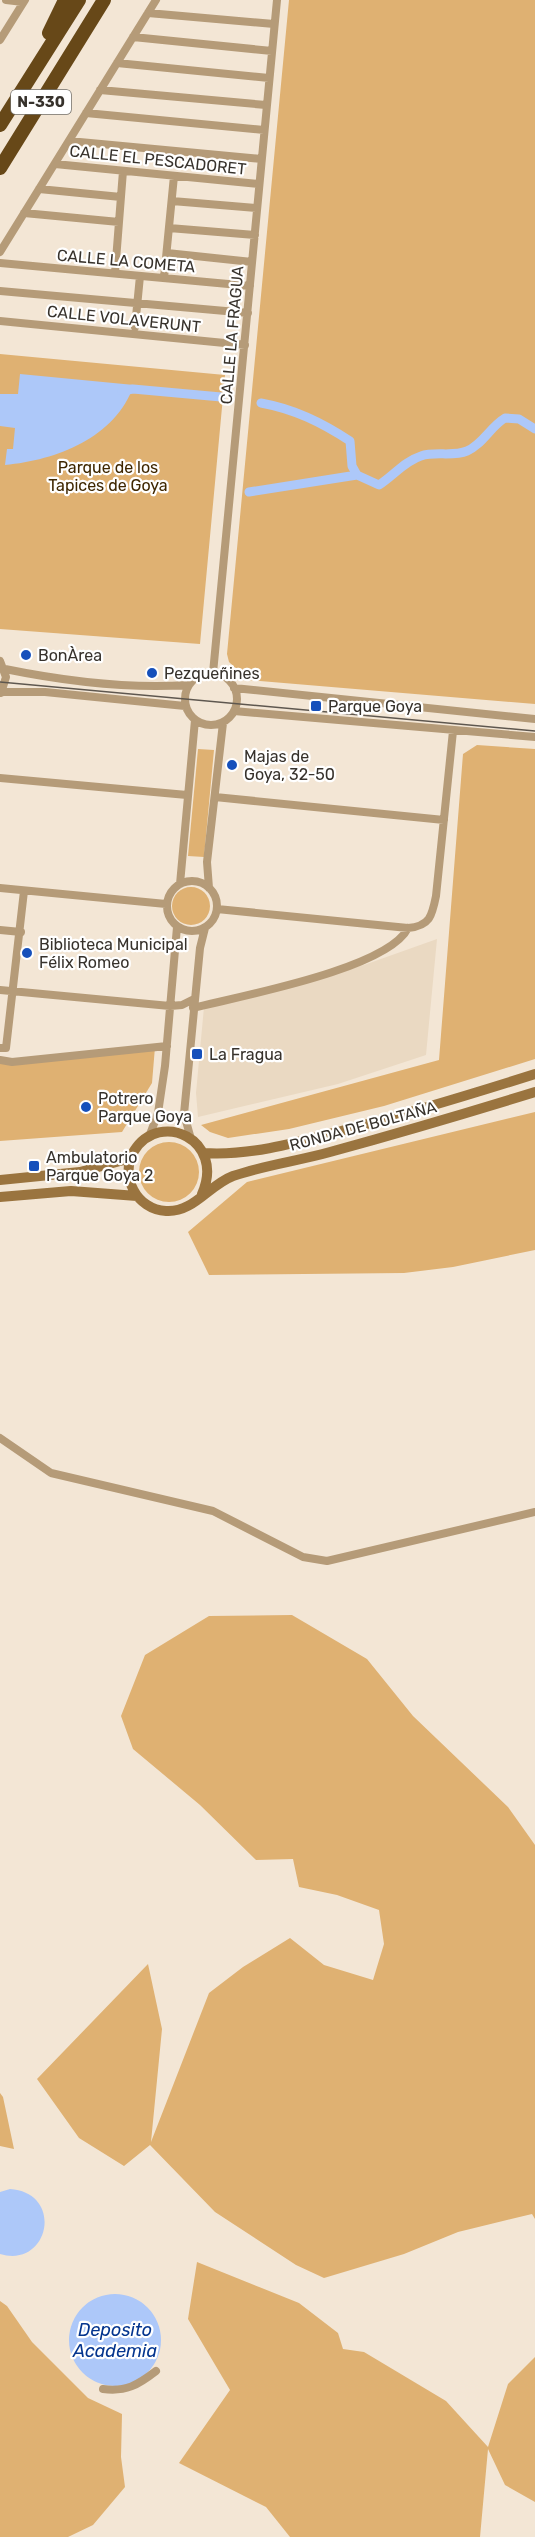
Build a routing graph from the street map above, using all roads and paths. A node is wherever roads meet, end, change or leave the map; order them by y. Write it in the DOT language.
graph roads {
  1 [pos="6,0"];
  2 [pos="65,0"];
  3 [pos="79,0"];
  4 [pos="104,0"];
  5 [pos="111,0"];
  6 [pos="156,0"];
  7 [pos="277,0"];
  8 [pos="24,1"];
  9 [pos="148,13"];
  10 [pos="274,24"];
  11 [pos="83,35"];
  12 [pos="133,37"];
  13 [pos="0,40"];
  14 [pos="272,51"];
  15 [pos="117,63"];
  16 [pos="269,78"];
  17 [pos="100,90"];
  18 [pos="21,92"];
  19 [pos="266,105"];
  20 [pos="86,113"];
  21 [pos="0,125"];
  22 [pos="264,130"];
  23 [pos="69,141"];
  24 [pos="261,159"];
  25 [pos="55,164"];
  26 [pos="0,168"];
  27 [pos="123,171"];
  28 [pos="174,176"];
  29 [pos="259,184"];
  30 [pos="39,189"];
  31 [pos="121,197"];
  32 [pos="171,201"];
  33 [pos="257,208"];
  34 [pos="24,213"];
  35 [pos="119,222"];
  36 [pos="169,228"];
  37 [pos="255,235"];
  38 [pos="0,252"];
  39 [pos="166,253"];
  40 [pos="252,262"];
  41 [pos="0,263"];
  42 [pos="115,273"];
  43 [pos="140,276"];
  44 [pos="164,278"];
  45 [pos="250,286"];
  46 [pos="0,291"];
  47 [pos="138,303"];
  48 [pos="248,313"];
  49 [pos="0,321"];
  50 [pos="135,327"];
  51 [pos="245,345"];
  52 [pos="0,661"];
  53 [pos="4,669"];
  54 [pos="213,673"];
  55 [pos="188,685"];
  56 [pos="234,688"];
  57 [pos="1,693"];
  58 [pos="185,706"];
  59 [pos="234,711"];
  60 [pos="535,719"];
  61 [pos="195,720"];
  62 [pos="223,723"];
  63 [pos="453,731"];
  64 [pos="535,737"];
  65 [pos="0,778"];
  66 [pos="187,795"];
  67 [pos="215,798"];
  68 [pos="444,820"];
  69 [pos="180,884"];
  70 [pos="0,888"];
  71 [pos="209,888"];
  72 [pos="24,891"];
  73 [pos="166,904"];
  74 [pos="217,909"];
  75 [pos="177,927"];
  76 [pos="205,928"];
  77 [pos="408,928"];
  78 [pos="0,930"];
  79 [pos="21,932"];
  80 [pos="0,990"];
  81 [pos="13,992"];
  82 [pos="194,999"];
  83 [pos="170,1006"];
  84 [pos="193,1008"];
  85 [pos="167,1046"];
  86 [pos="0,1048"];
  87 [pos="0,1060"];
  88 [pos="535,1074"];
  89 [pos="535,1092"];
  90 [pos="149,1137"];
  91 [pos="191,1139"];
  92 [pos="204,1153"];
  93 [pos="131,1158"];
  94 [pos="0,1180"];
  95 [pos="202,1194"];
  96 [pos="137,1196"];
  97 [pos="0,1197"];
  98 [pos="0,1438"];
  99 [pos="535,1512"];
  100 [pos="156,2371"];
  101 [pos="103,2389"];
  1 -- 8 [label="street"];
  2 -- 18 [label="highway"];
  3 -- 18 [label="highway, N-330"];
  4 -- 11 [label="highway, N-330"];
  5 -- 11 [label="highway"];
  6 -- 9 [label="street"];
  7 -- 10 [label="street, CALLE LA FRAGUA"];
  8 -- 13 [label="street"];
  9 -- 10 [label="street"];
  9 -- 12 [label="street"];
  10 -- 14 [label="street, CALLE LA FRAGUA"];
  11 -- 26 [label="highway, N-330"];
  12 -- 14 [label="street"];
  12 -- 15 [label="street"];
  14 -- 16 [label="street, CALLE LA FRAGUA"];
  15 -- 16 [label="street"];
  15 -- 17 [label="street"];
  16 -- 19 [label="street, CALLE LA FRAGUA"];
  17 -- 19 [label="street"];
  17 -- 20 [label="street"];
  18 -- 21 [label="highway, N-330"];
  19 -- 22 [label="street, CALLE LA FRAGUA"];
  20 -- 22 [label="street"];
  20 -- 23 [label="street"];
  22 -- 24 [label="street, CALLE LA FRAGUA"];
  23 -- 24 [label="street"];
  23 -- 25 [label="street"];
  24 -- 29 [label="street, CALLE LA FRAGUA"];
  25 -- 27 [label="street, CALLE EL PESCADORET"];
  25 -- 30 [label="street"];
  27 -- 28 [label="street, CALLE EL PESCADORET"];
  27 -- 31 [label="street"];
  28 -- 29 [label="street, CALLE EL PESCADORET"];
  28 -- 32 [label="street"];
  29 -- 33 [label="street, CALLE LA FRAGUA"];
  30 -- 31 [label="street"];
  30 -- 34 [label="street"];
  31 -- 35 [label="street"];
  32 -- 33 [label="street"];
  32 -- 36 [label="street"];
  33 -- 37 [label="street, CALLE LA FRAGUA"];
  34 -- 35 [label="street"];
  34 -- 38 [label="street"];
  35 -- 42 [label="street"];
  36 -- 37 [label="street"];
  36 -- 39 [label="street"];
  37 -- 40 [label="street, CALLE LA FRAGUA"];
  39 -- 40 [label="street"];
  39 -- 44 [label="street"];
  40 -- 45 [label="street, CALLE LA FRAGUA"];
  41 -- 42 [label="street, CALLE LA COMETA"];
  42 -- 43 [label="street, CALLE LA COMETA"];
  43 -- 44 [label="street, CALLE LA COMETA"];
  43 -- 47 [label="street"];
  44 -- 45 [label="street, CALLE LA COMETA"];
  45 -- 48 [label="street, CALLE LA FRAGUA"];
  46 -- 47 [label="street"];
  47 -- 48 [label="street"];
  47 -- 50 [label="street"];
  48 -- 51 [label="street, CALLE LA FRAGUA"];
  49 -- 51 [label="street, CALLE VOLAVERUNT"];
  51 -- 54 [label="street, CALLE LA FRAGUA"];
  52 -- 53 [label="street"];
  53 -- 55 [label="street"];
  53 -- 57 [label="street"];
  54 -- 55 [label="street"];
  54 -- 56 [label="street"];
  55 -- 58 [label="street"];
  56 -- 59 [label="street"];
  56 -- 60 [label="street"];
  57 -- 58 [label="street"];
  58 -- 61 [label="street"];
  59 -- 62 [label="street"];
  59 -- 63 [label="street"];
  61 -- 62 [label="street"];
  61 -- 66 [label="street"];
  62 -- 67 [label="street"];
  63 -- 64 [label="street"];
  63 -- 68 [label="street"];
  65 -- 66 [label="street"];
  66 -- 69 [label="street"];
  67 -- 68 [label="street"];
  67 -- 71 [label="street"];
  68 -- 77 [label="street"];
  69 -- 71 [label="street"];
  69 -- 73 [label="street"];
  70 -- 72 [label="street"];
  71 -- 74 [label="street"];
  72 -- 73 [label="street"];
  72 -- 79 [label="street"];
  73 -- 75 [label="street"];
  74 -- 76 [label="street"];
  74 -- 77 [label="street"];
  75 -- 76 [label="street"];
  75 -- 83 [label="street"];
  76 -- 82 [label="street"];
  77 -- 84 [label="street"];
  78 -- 79 [label="street"];
  79 -- 81 [label="street"];
  80 -- 81 [label="street"];
  81 -- 83 [label="street"];
  81 -- 86 [label="street"];
  82 -- 83 [label="street"];
  82 -- 84 [label="street"];
  83 -- 85 [label="street"];
  84 -- 91 [label="street"];
  85 -- 87 [label="street"];
  85 -- 90 [label="street"];
  88 -- 92 [label="main road, RONDA DE BOLTAÑA"];
  89 -- 95 [label="main road, RONDA DE BOLTAÑA"];
  90 -- 91 [label="main road"];
  90 -- 93 [label="main road"];
  91 -- 92 [label="main road"];
  92 -- 95 [label="main road"];
  93 -- 94 [label="main road"];
  93 -- 96 [label="main road"];
  95 -- 96 [label="main road, RONDA DE BOLTAÑA"];
  96 -- 97 [label="main road, RONDA DE BOLTAÑA"];
  98 -- 99 [label="street"];
  100 -- 101 [label="street"];
}
